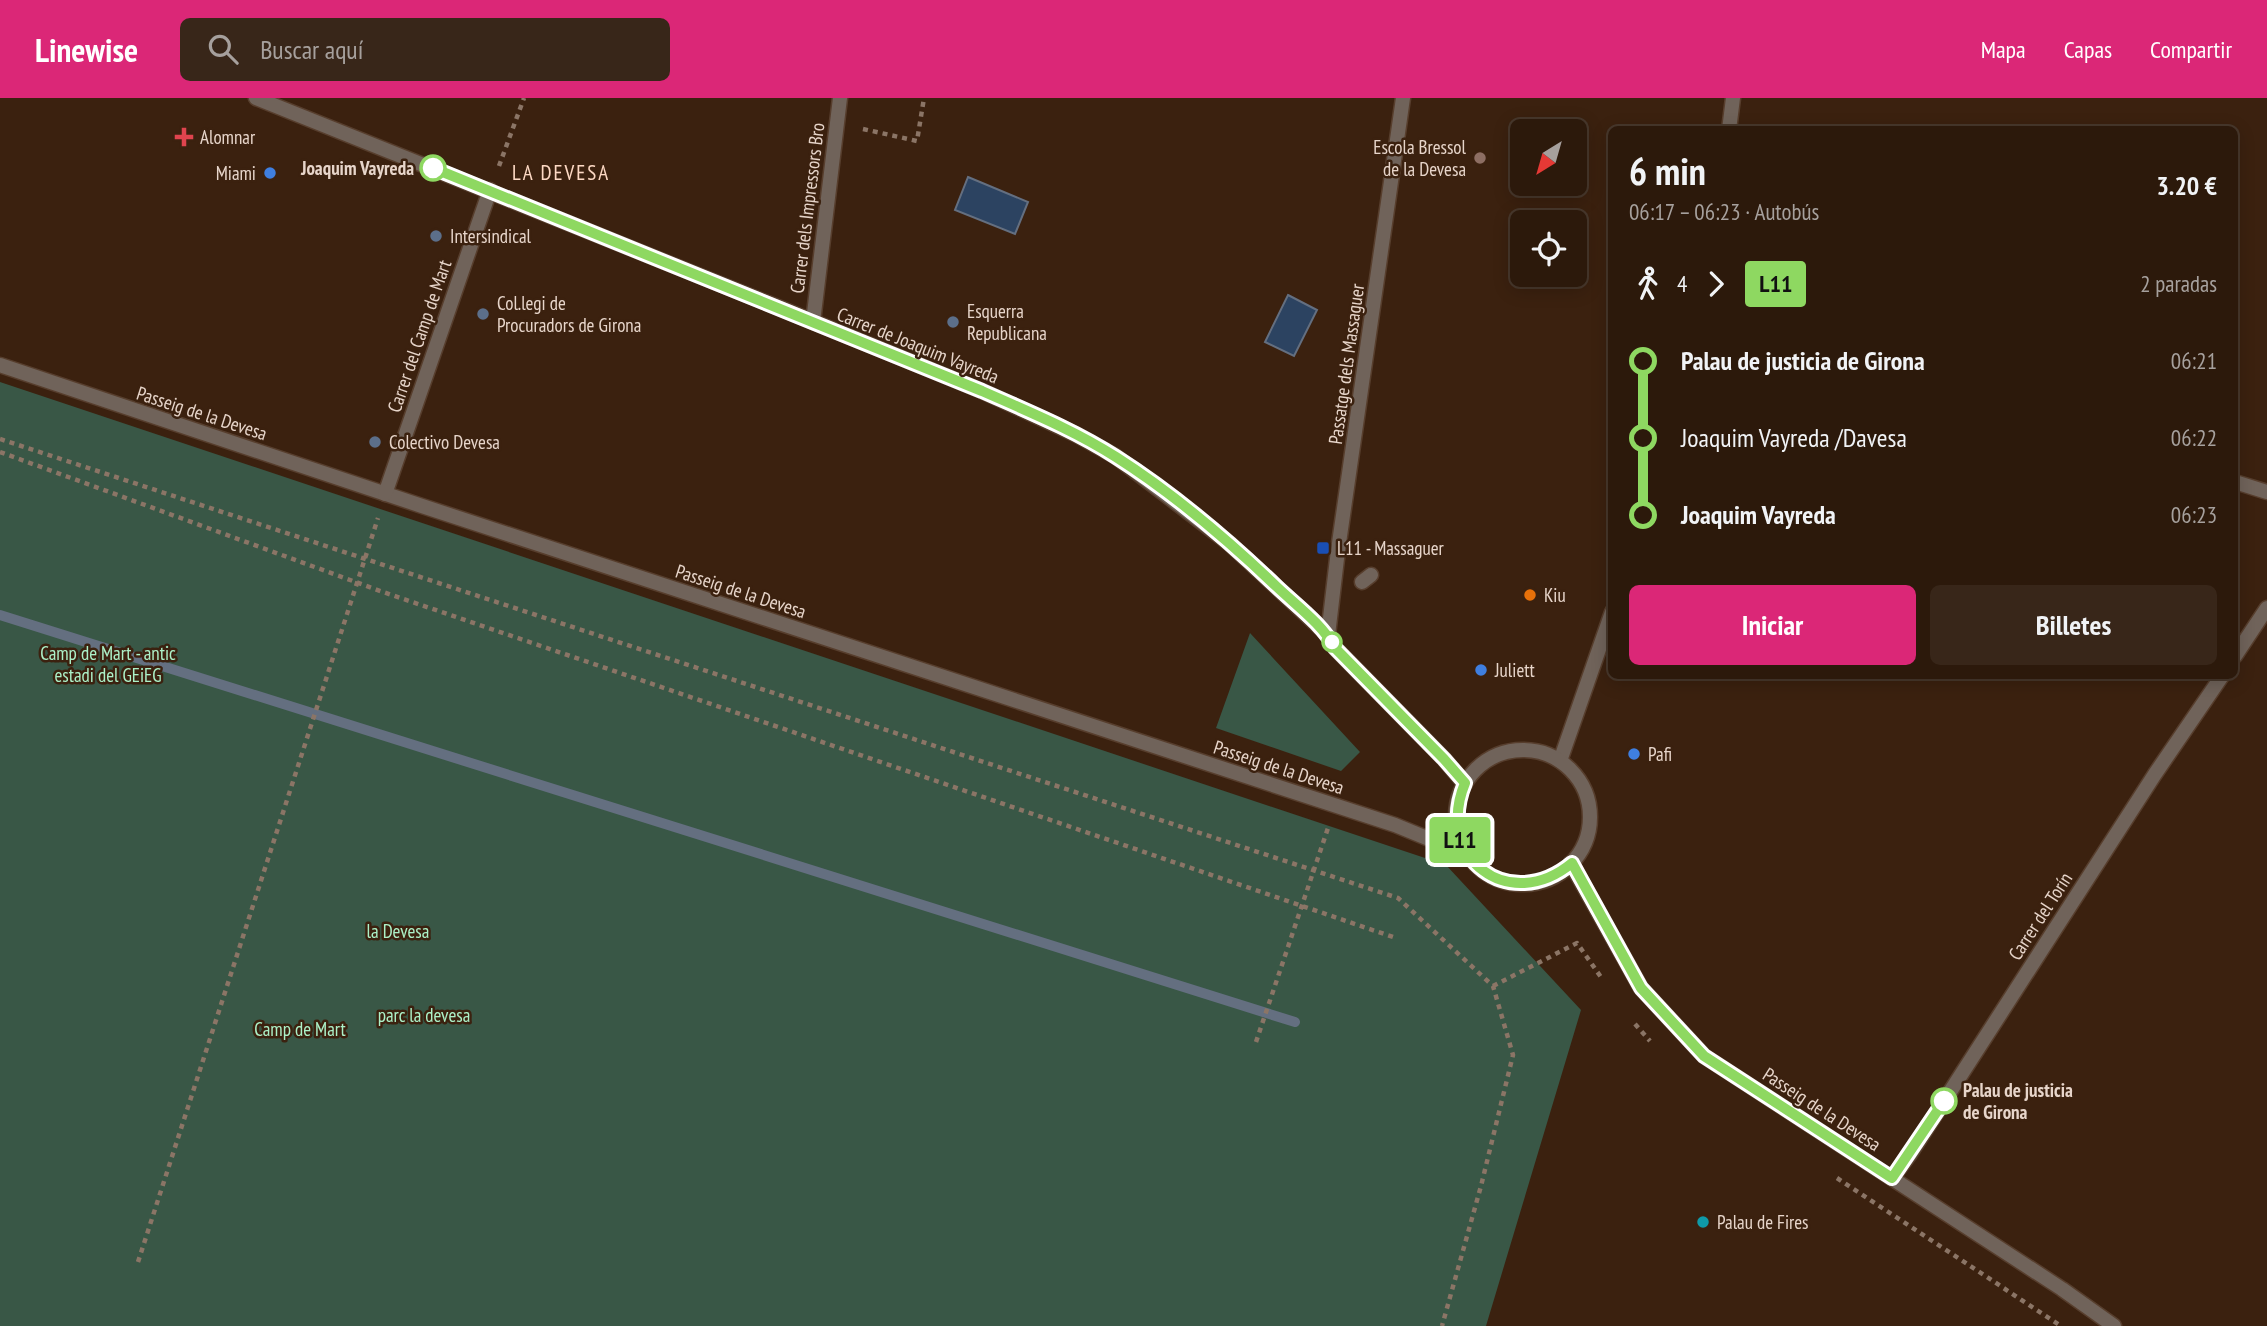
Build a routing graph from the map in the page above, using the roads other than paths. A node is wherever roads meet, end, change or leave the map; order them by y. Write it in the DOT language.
graph roads {
  1 [pos="256,98"];
  2 [pos="840,98"];
  3 [pos="1404,98"];
  4 [pos="1733,98"];
  5 [pos="1730,126"];
  6 [pos="490,190"];
  7 [pos="813,322"];
  8 [pos="0,365"];
  9 [pos="2238,483"];
  10 [pos="2267,492"];
  11 [pos="385,494"];
  12 [pos="2267,608"];
  13 [pos="1608,623"];
  14 [pos="1328,635"];
  15 [pos="2238,652"];
  16 [pos="2219,679"];
  17 [pos="1560,761"];
  18 [pos="1465,783"];
  19 [pos="1468,855"];
  20 [pos="1572,863"];
  21 [pos="1892,1178"];
  22 [pos="2114,1326"];
  1 -- 6 [label="street, Carrer de Joaquim Vayreda"];
  2 -- 7 [label="street, Carrer dels Impressors Bro"];
  3 -- 14 [label="street, Passatge dels Massaguer"];
  4 -- 5 [label="street"];
  6 -- 7 [label="street, Carrer de Joaquim Vayreda"];
  6 -- 11 [label="street, Carrer del Camp de Mart"];
  7 -- 14 [label="street, Carrer de Joaquim Vayreda"];
  8 -- 11 [label="street, Passeig de la Devesa"];
  9 -- 10 [label="street"];
  11 -- 19 [label="street, Passeig de la Devesa"];
  12 -- 15 [label="street"];
  13 -- 17 [label="street"];
  14 -- 18 [label="street, Carrer de Joaquim Vayreda"];
  16 -- 21 [label="street, Carrer del Torín"];
  17 -- 18 [label="street"];
  17 -- 20 [label="street"];
  18 -- 19 [label="street"];
  19 -- 20 [label="street"];
  20 -- 21 [label="street, Passeig de la Devesa"];
  21 -- 22 [label="street, Passeig de la Devesa"];
}
